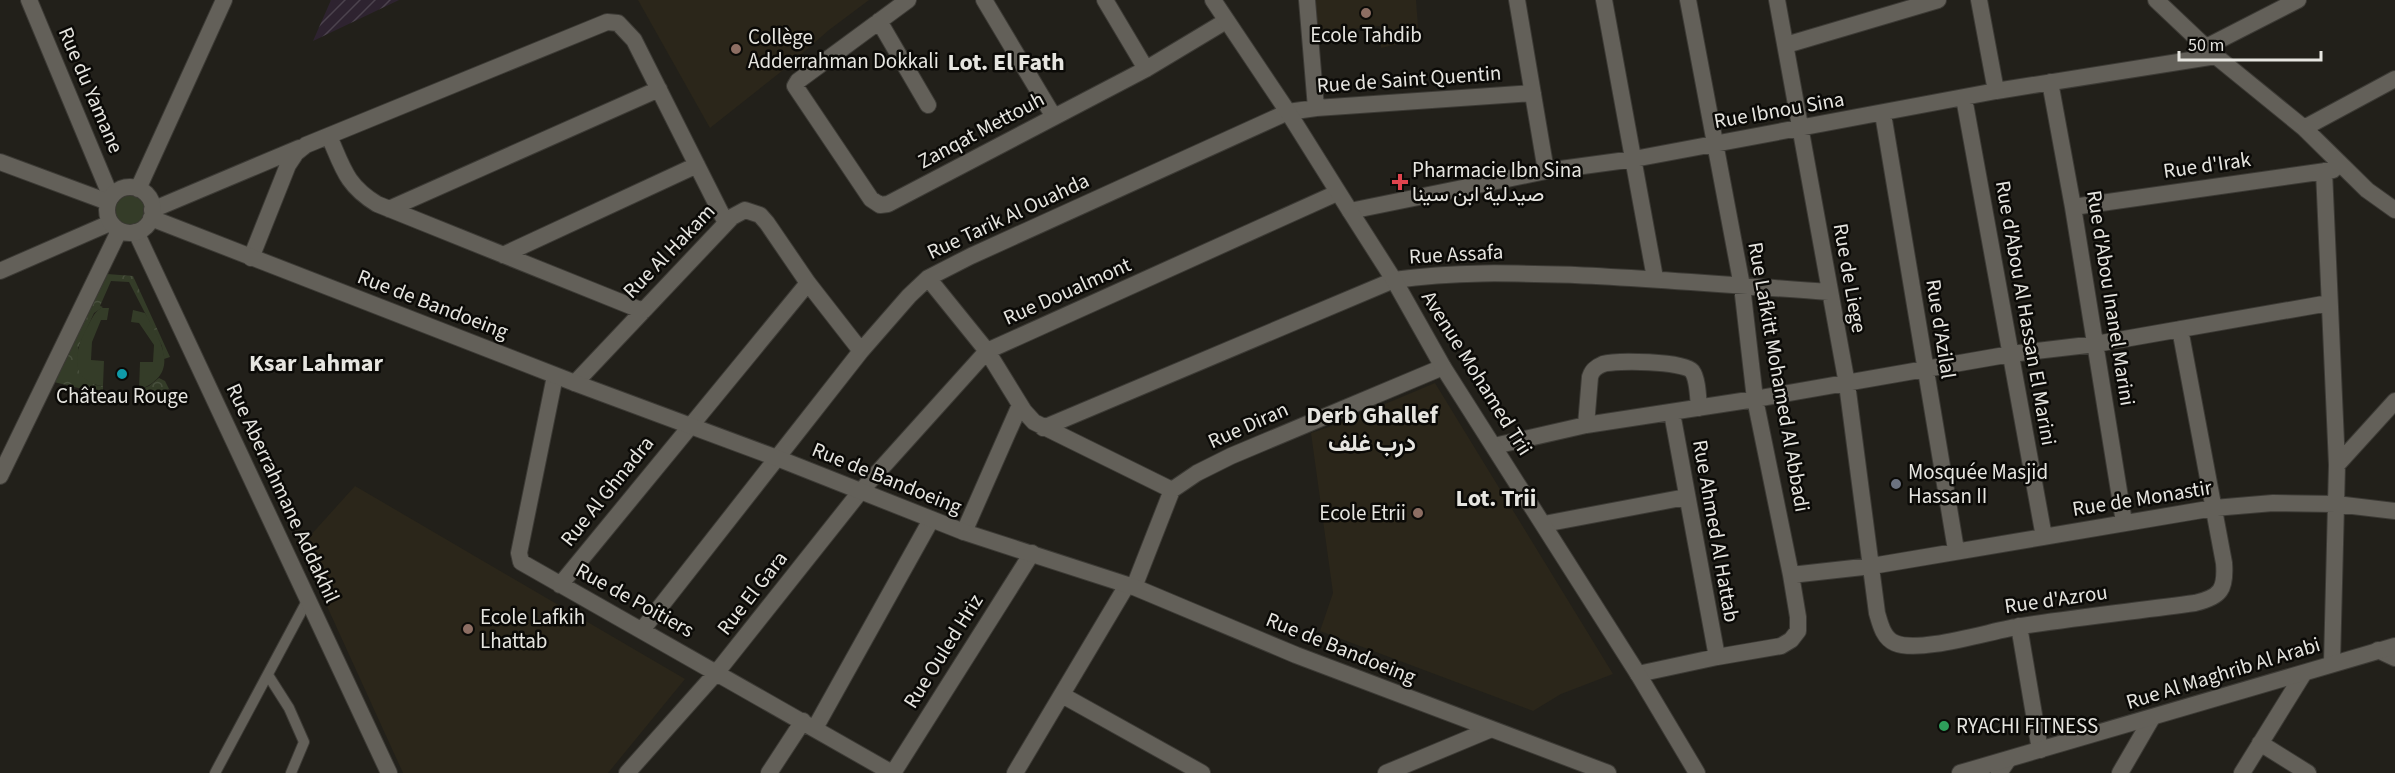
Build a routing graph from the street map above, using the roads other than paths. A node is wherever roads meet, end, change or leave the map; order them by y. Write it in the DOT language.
graph roads {
  1 [pos="29,0"];
  2 [pos="224,0"];
  3 [pos="908,0"];
  4 [pos="984,0"];
  5 [pos="1105,0"];
  6 [pos="1213,0"];
  7 [pos="1307,0"];
  8 [pos="1517,0"];
  9 [pos="1604,0"];
  10 [pos="1688,0"];
  11 [pos="1777,0"];
  12 [pos="1938,0"];
  13 [pos="1979,0"];
  14 [pos="2156,0"];
  15 [pos="2298,0"];
  16 [pos="2268,7"];
  17 [pos="879,21"];
  18 [pos="1226,21"];
  19 [pos="1786,45"];
  20 [pos="2211,51"];
  21 [pos="1146,69"];
  22 [pos="2395,79"];
  23 [pos="2050,82"];
  24 [pos="659,89"];
  25 [pos="1996,91"];
  26 [pos="1533,93"];
  27 [pos="1964,98"];
  28 [pos="928,105"];
  29 [pos="1316,108"];
  30 [pos="1288,112"];
  31 [pos="1883,114"];
  32 [pos="1054,117"];
  33 [pos="1801,129"];
  34 [pos="2304,129"];
  35 [pos="329,136"];
  36 [pos="306,145"];
  37 [pos="1715,145"];
  38 [pos="1634,159"];
  39 [pos="0,162"];
  40 [pos="697,165"];
  41 [pos="2346,168"];
  42 [pos="1546,171"];
  43 [pos="2324,171"];
  44 [pos="138,189"];
  45 [pos="1337,193"];
  46 [pos="110,200"];
  47 [pos="2073,207"];
  48 [pos="389,209"];
  49 [pos="2394,209"];
  50 [pos="1350,211"];
  51 [pos="152,214"];
  52 [pos="726,223"];
  53 [pos="115,226"];
  54 [pos="136,232"];
  55 [pos="503,255"];
  56 [pos="251,258"];
  57 [pos="0,271"];
  58 [pos="1655,278"];
  59 [pos="928,279"];
  60 [pos="1394,280"];
  61 [pos="808,283"];
  62 [pos="1742,286"];
  63 [pos="1829,292"];
  64 [pos="2329,303"];
  65 [pos="643,311"];
  66 [pos="2180,329"];
  67 [pos="2096,344"];
  68 [pos="861,351"];
  69 [pos="987,351"];
  70 [pos="2011,354"];
  71 [pos="1443,367"];
  72 [pos="1925,370"];
  73 [pos="555,376"];
  74 [pos="575,383"];
  75 [pos="1847,384"];
  76 [pos="1755,399"];
  77 [pos="2395,401"];
  78 [pos="1020,405"];
  79 [pos="1699,408"];
  80 [pos="1672,413"];
  81 [pos="690,425"];
  82 [pos="1587,425"];
  83 [pos="1043,428"];
  84 [pos="1494,446"];
  85 [pos="777,458"];
  86 [pos="2337,465"];
  87 [pos="0,476"];
  88 [pos="1172,490"];
  89 [pos="860,492"];
  90 [pos="1686,496"];
  91 [pos="2336,504"];
  92 [pos="2214,508"];
  93 [pos="2395,511"];
  94 [pos="931,520"];
  95 [pos="2124,522"];
  96 [pos="1544,524"];
  97 [pos="964,532"];
  98 [pos="2044,537"];
  99 [pos="1956,550"];
  100 [pos="1032,553"];
  101 [pos="1872,566"];
  102 [pos="1791,575"];
  103 [pos="560,585"];
  104 [pos="1130,586"];
  105 [pos="308,599"];
  106 [pos="2019,626"];
  107 [pos="642,630"];
  108 [pos="2395,646"];
  109 [pos="2378,650"];
  110 [pos="1717,657"];
  111 [pos="2395,658"];
  112 [pos="2332,663"];
  113 [pos="717,672"];
  114 [pos="2304,673"];
  115 [pos="1638,674"];
  116 [pos="268,675"];
  117 [pos="1062,695"];
  118 [pos="2152,718"];
  119 [pos="809,725"];
  120 [pos="1489,730"];
  121 [pos="2260,743"];
  122 [pos="2040,750"];
  123 [pos="2003,766"];
  124 [pos="215,773"];
  125 [pos="291,773"];
  126 [pos="388,773"];
  127 [pos="627,773"];
  128 [pos="769,773"];
  129 [pos="893,773"];
  130 [pos="1015,773"];
  131 [pos="1202,773"];
  132 [pos="1386,773"];
  133 [pos="1608,773"];
  134 [pos="1697,773"];
  135 [pos="1960,773"];
  136 [pos="2120,773"];
  137 [pos="2242,773"];
  138 [pos="2308,773"];
  1 -- 46 [label="street, Rue du Yamane"];
  2 -- 44 [label="street"];
  3 -- 17 [label="street"];
  4 -- 32 [label="street"];
  5 -- 21 [label="street"];
  6 -- 18 [label="street, Avenue Mohamed Trii"];
  7 -- 29 [label="street"];
  8 -- 26 [label="street"];
  9 -- 38 [label="street"];
  10 -- 37 [label="street, Rue Lafkitt Mohamed Al Abbadi"];
  11 -- 19 [label="street, Rue de Liege"];
  12 -- 19 [label="street"];
  13 -- 25 [label="street"];
  14 -- 20 [label="street"];
  15 -- 16 [label="street, Rue Ibnou Sina"];
  16 -- 20 [label="street, Rue Ibnou Sina"];
  17 -- 28 [label="street"];
  17 -- 32 [label="street, Zanqat Mettouh"];
  18 -- 21 [label="street, Zanqat Mettouh"];
  18 -- 30 [label="street, Avenue Mohamed Trii"];
  19 -- 33 [label="street, Rue de Liege"];
  20 -- 23 [label="street, Rue Ibnou Sina"];
  20 -- 34 [label="street"];
  21 -- 32 [label="street, Zanqat Mettouh"];
  22 -- 34 [label="street"];
  23 -- 25 [label="street, Rue Ibnou Sina"];
  23 -- 47 [label="street, Rue d'Abou Inanel Marini"];
  24 -- 35 [label="street"];
  24 -- 40 [label="street"];
  24 -- 48 [label="street"];
  25 -- 27 [label="street, Rue Ibnou Sina"];
  26 -- 29 [label="street, Rue de Saint Quentin"];
  26 -- 42 [label="street"];
  27 -- 31 [label="street, Rue Ibnou Sina"];
  27 -- 70 [label="street, Rue d'Abou Al Hassan El Marini"];
  29 -- 30 [label="street, Rue de Saint Quentin"];
  30 -- 45 [label="street, Avenue Mohamed Trii"];
  30 -- 59 [label="street, Rue Tarik Al Ouahda"];
  31 -- 33 [label="street, Rue Ibnou Sina"];
  31 -- 72 [label="street, Rue d'Azilal"];
  33 -- 37 [label="street, Rue Ibnou Sina"];
  33 -- 63 [label="street, Rue de Liege"];
  34 -- 41 [label="street"];
  35 -- 36 [label="street"];
  35 -- 48 [label="street"];
  36 -- 51 [label="street"];
  36 -- 56 [label="street"];
  37 -- 38 [label="street, Rue Ibnou Sina"];
  37 -- 62 [label="street, Rue Lafkitt Mohamed Al Abbadi"];
  38 -- 42 [label="street, Rue Ibnou Sina"];
  38 -- 58 [label="street"];
  39 -- 46 [label="street"];
  40 -- 52 [label="street"];
  40 -- 55 [label="street"];
  41 -- 43 [label="street, Rue d'Irak"];
  41 -- 49 [label="street"];
  42 -- 50 [label="street, Rue Ibnou Sina"];
  43 -- 47 [label="street, Rue d'Irak"];
  43 -- 64 [label="street"];
  44 -- 46 [label="street"];
  44 -- 51 [label="street"];
  45 -- 50 [label="street, Avenue Mohamed Trii"];
  45 -- 69 [label="street, Rue Doualmont"];
  46 -- 53 [label="street"];
  47 -- 67 [label="street, Rue d'Abou Inanel Marini"];
  48 -- 55 [label="street"];
  50 -- 60 [label="street, Avenue Mohamed Trii"];
  51 -- 54 [label="street"];
  51 -- 56 [label="street, Rue de Bandoeing"];
  52 -- 61 [label="street, Rue Al Hakam"];
  52 -- 65 [label="street, Rue Al Hakam"];
  53 -- 54 [label="street"];
  53 -- 57 [label="street"];
  53 -- 87 [label="street"];
  54 -- 105 [label="street, Rue Aberrahmane Addakhil"];
  55 -- 65 [label="street"];
  56 -- 73 [label="street, Rue de Bandoeing"];
  58 -- 60 [label="street, Rue Assafa"];
  58 -- 62 [label="street, Rue Assafa"];
  59 -- 68 [label="street, Rue Tarik Al Ouahda"];
  59 -- 69 [label="street"];
  60 -- 71 [label="street, Avenue Mohamed Trii"];
  60 -- 83 [label="street, Rue Assafa"];
  61 -- 68 [label="street, Rue Al Hakam"];
  61 -- 81 [label="street, Rue Al Ghnadra"];
  62 -- 63 [label="street, Rue Assafa"];
  62 -- 76 [label="street, Rue Lafkitt Mohamed Al Abbadi"];
  63 -- 75 [label="street, Rue de Liege"];
  64 -- 66 [label="street"];
  64 -- 86 [label="street"];
  65 -- 74 [label="street, Rue Al Hakam"];
  66 -- 67 [label="street"];
  66 -- 92 [label="street, Rue d'Azrou"];
  67 -- 70 [label="street"];
  67 -- 95 [label="street, Rue d'Abou Inanel Marini"];
  68 -- 85 [label="street, Rue Tarik Al Ouahda"];
  69 -- 78 [label="street"];
  69 -- 89 [label="street, Rue Doualmont"];
  70 -- 72 [label="street"];
  70 -- 98 [label="street, Rue d'Abou Al Hassan El Marini"];
  71 -- 84 [label="street, Avenue Mohamed Trii"];
  71 -- 88 [label="street, Rue Diran"];
  72 -- 75 [label="street"];
  72 -- 99 [label="street, Rue d'Azilal"];
  73 -- 74 [label="street, Rue de Bandoeing"];
  73 -- 103 [label="street, Rue de Poitiers"];
  74 -- 81 [label="street, Rue de Bandoeing"];
  75 -- 76 [label="street"];
  75 -- 101 [label="street, Rue de Liege"];
  76 -- 79 [label="street"];
  76 -- 102 [label="street, Rue Lafkitt Mohamed Al Abbadi"];
  77 -- 86 [label="street"];
  78 -- 83 [label="street"];
  78 -- 97 [label="street"];
  79 -- 80 [label="street"];
  79 -- 82 [label="street"];
  80 -- 82 [label="street"];
  80 -- 90 [label="street, Rue Ahmed Al Hattab"];
  81 -- 85 [label="street, Rue de Bandoeing"];
  81 -- 103 [label="street, Rue Al Ghnadra"];
  82 -- 84 [label="street"];
  83 -- 88 [label="street"];
  84 -- 96 [label="street, Avenue Mohamed Trii"];
  85 -- 89 [label="street, Rue de Bandoeing"];
  85 -- 107 [label="street, Rue Tarik Al Ouahda"];
  86 -- 91 [label="street"];
  88 -- 104 [label="street"];
  89 -- 94 [label="street, Rue de Bandoeing"];
  89 -- 113 [label="street, Rue El Gara"];
  90 -- 96 [label="street"];
  90 -- 110 [label="street, Rue Ahmed Al Hattab"];
  91 -- 92 [label="street, Rue de Monastir"];
  91 -- 93 [label="street, Rue de Monastir"];
  91 -- 112 [label="street"];
  92 -- 95 [label="street, Rue de Monastir"];
  92 -- 106 [label="street, Rue d'Azrou"];
  94 -- 97 [label="street, Rue de Bandoeing"];
  94 -- 119 [label="street"];
  95 -- 98 [label="street, Rue de Monastir"];
  96 -- 115 [label="street, Avenue Mohamed Trii"];
  97 -- 100 [label="street, Rue de Bandoeing"];
  98 -- 99 [label="street, Rue de Monastir"];
  99 -- 101 [label="street, Rue de Monastir"];
  100 -- 104 [label="street, Rue de Bandoeing"];
  100 -- 129 [label="street, Rue Ouled Hriz"];
  101 -- 102 [label="street, Rue de Monastir"];
  101 -- 106 [label="street, Rue d'Azrou"];
  102 -- 110 [label="street, Rue Lafkitt Mohamed Al Abbadi"];
  103 -- 107 [label="street, Rue de Poitiers"];
  104 -- 117 [label="street"];
  104 -- 120 [label="street, Rue de Bandoeing"];
  105 -- 116 [label="lane"];
  105 -- 126 [label="street, Rue Aberrahmane Addakhil"];
  106 -- 122 [label="street"];
  107 -- 113 [label="street, Rue de Poitiers"];
  108 -- 109 [label="street, Rue Al Maghrib Al Arabi"];
  109 -- 111 [label="street"];
  109 -- 112 [label="street, Rue Al Maghrib Al Arabi"];
  110 -- 115 [label="street, Rue Lafkitt Mohamed Al Abbadi"];
  112 -- 114 [label="street, Rue Al Maghrib Al Arabi"];
  113 -- 119 [label="street, Rue de Poitiers"];
  113 -- 127 [label="street, Rue El Gara"];
  114 -- 118 [label="street, Rue Al Maghrib Al Arabi"];
  114 -- 121 [label="street"];
  115 -- 134 [label="street, Avenue Mohamed Trii"];
  116 -- 124 [label="lane"];
  116 -- 125 [label="lane"];
  117 -- 130 [label="street"];
  117 -- 131 [label="street"];
  118 -- 122 [label="street, Rue Al Maghrib Al Arabi"];
  118 -- 136 [label="street"];
  119 -- 128 [label="street"];
  119 -- 129 [label="street, Rue de Poitiers"];
  120 -- 132 [label="street"];
  120 -- 133 [label="street, Rue de Bandoeing"];
  121 -- 137 [label="street"];
  121 -- 138 [label="street"];
  122 -- 123 [label="street, Rue Al Maghrib Al Arabi"];
  123 -- 135 [label="street, Rue Al Maghrib Al Arabi"];
}
